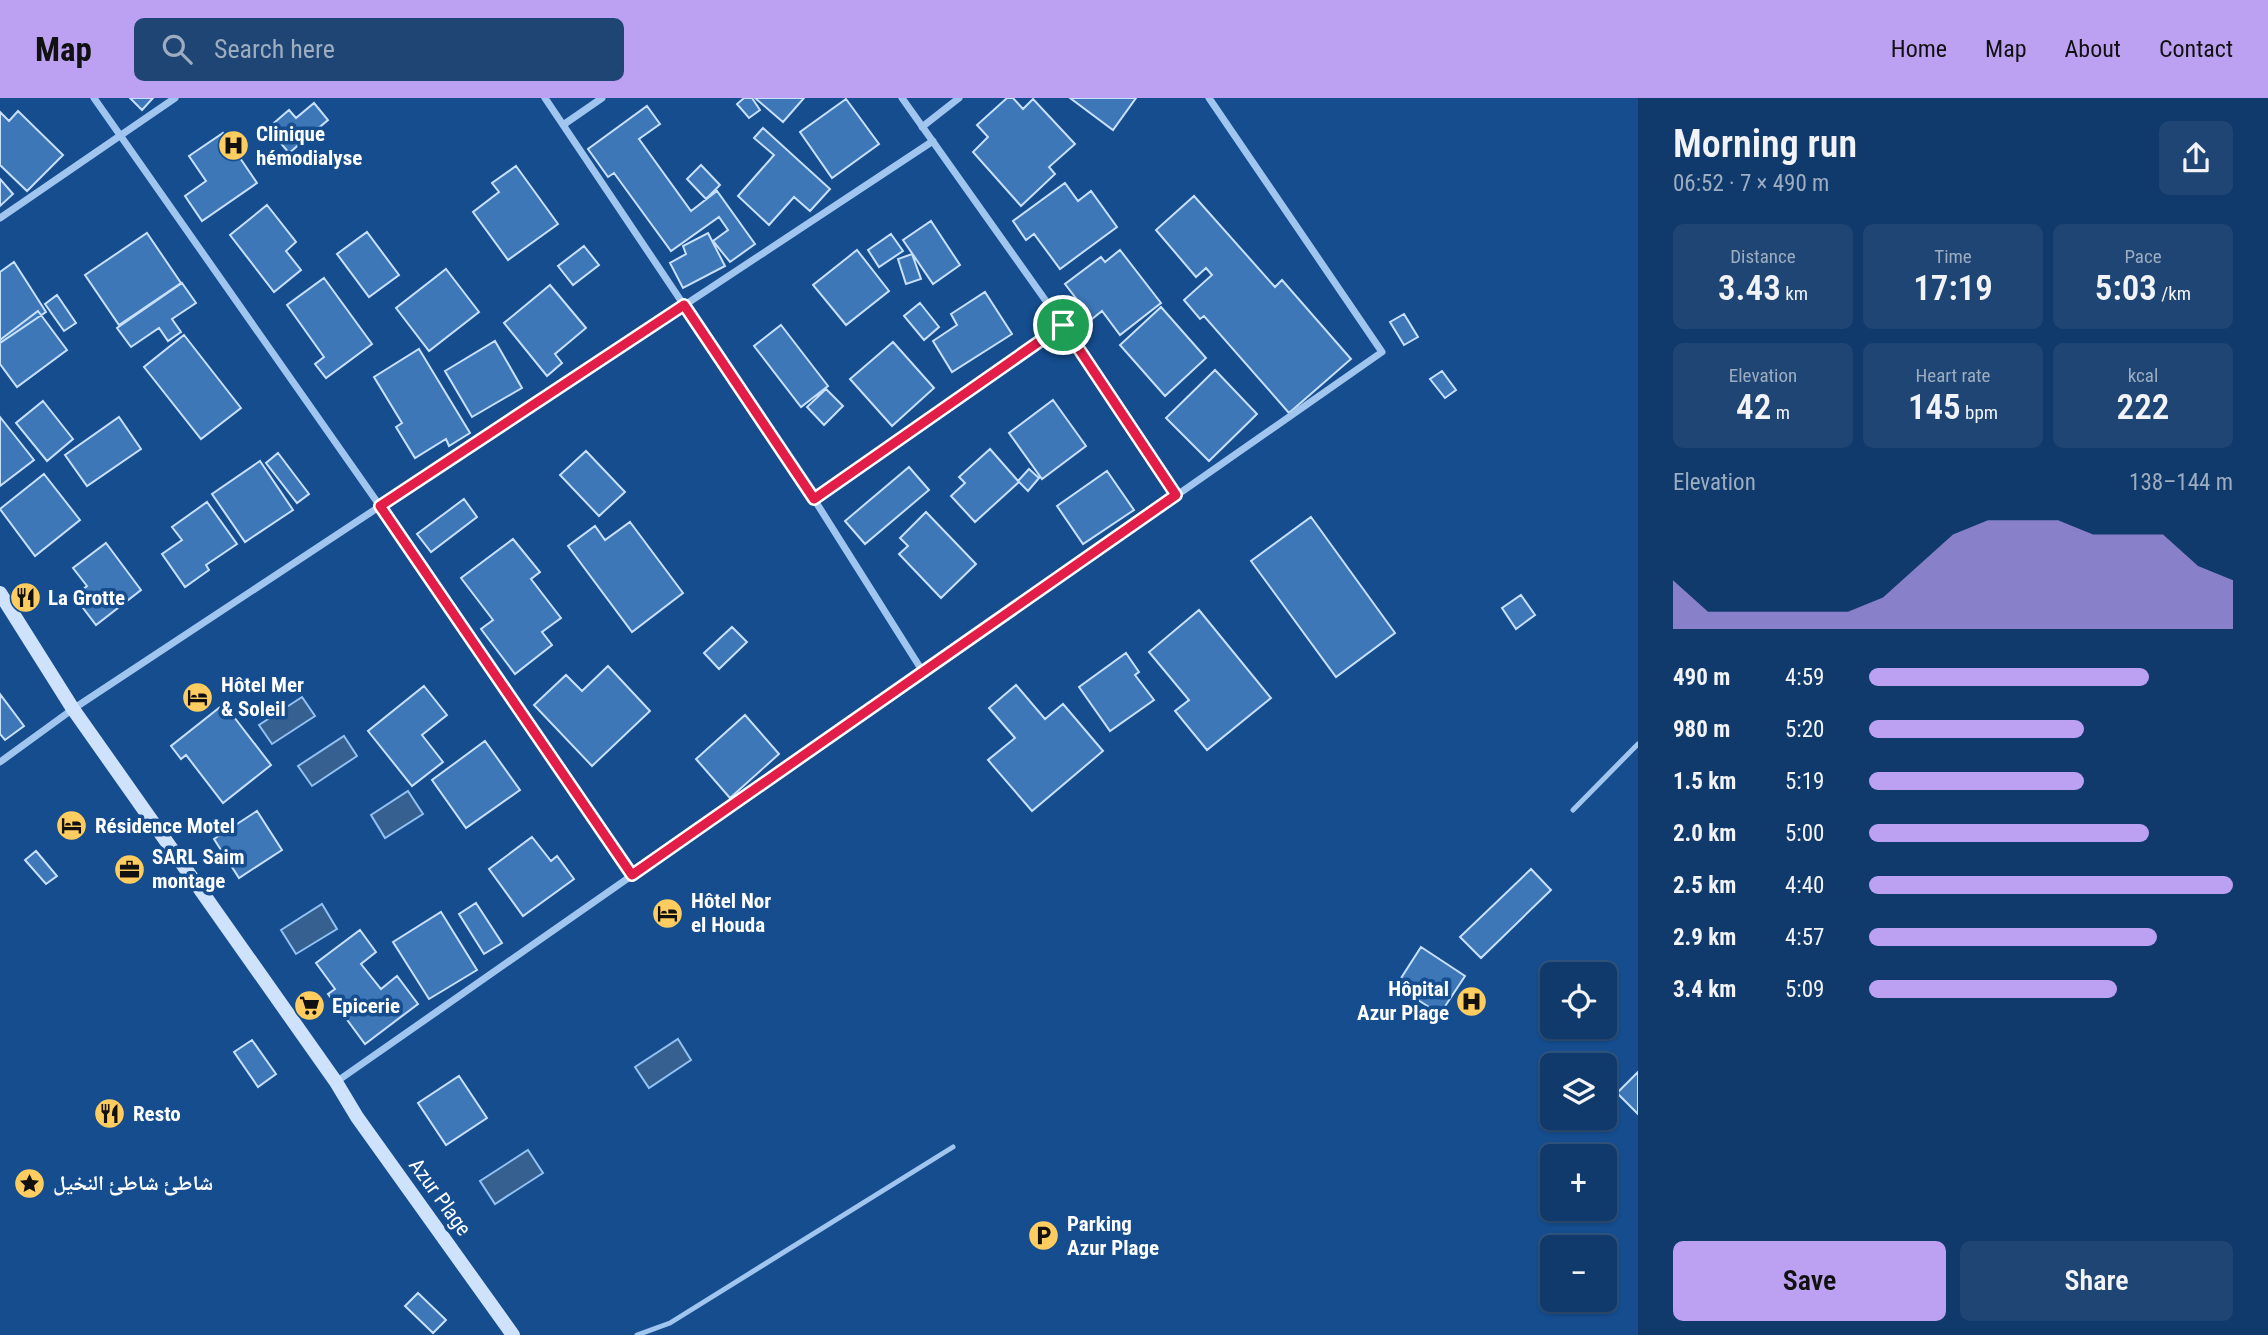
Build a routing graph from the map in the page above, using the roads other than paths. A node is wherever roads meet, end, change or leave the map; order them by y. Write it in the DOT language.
graph roads {
  1 [pos="94,98"];
  2 [pos="175,98"];
  3 [pos="545,98"];
  4 [pos="602,98"];
  5 [pos="902,98"];
  6 [pos="959,98"];
  7 [pos="1209,98"];
  8 [pos="563,125"];
  9 [pos="922,127"];
  10 [pos="120,135"];
  11 [pos="933,141"];
  12 [pos="0,218"];
  13 [pos="684,305"];
  14 [pos="1063,325"];
  15 [pos="1176,495"];
  16 [pos="814,499"];
  17 [pos="380,506"];
  18 [pos="0,593"];
  19 [pos="923,672"];
  20 [pos="73,709"];
  21 [pos="1638,744"];
  22 [pos="0,762"];
  23 [pos="1573,810"];
  24 [pos="632,875"];
  25 [pos="336,1082"];
  26 [pos="953,1147"];
  27 [pos="513,1335"];
  28 [pos="638,1335"];
  1 -- 10 [label="street"];
  2 -- 10 [label="street"];
  3 -- 8 [label="street"];
  4 -- 8 [label="street"];
  5 -- 9 [label="street"];
  6 -- 9 [label="street"];
  7 -- 15 [label="street"];
  8 -- 13 [label="street"];
  9 -- 11 [label="street"];
  10 -- 12 [label="street"];
  10 -- 17 [label="street"];
  11 -- 13 [label="street"];
  11 -- 14 [label="street"];
  13 -- 16 [label="street"];
  13 -- 17 [label="street"];
  14 -- 15 [label="street"];
  14 -- 16 [label="street"];
  15 -- 19 [label="street"];
  16 -- 19 [label="street"];
  17 -- 20 [label="street"];
  17 -- 24 [label="street"];
  18 -- 20 [label="street, Azur Plage"];
  19 -- 24 [label="street"];
  20 -- 22 [label="street"];
  20 -- 25 [label="street, Azur Plage"];
  21 -- 23 [label="lane"];
  24 -- 25 [label="street"];
  25 -- 27 [label="street, Azur Plage"];
  26 -- 28 [label="lane"];
}
